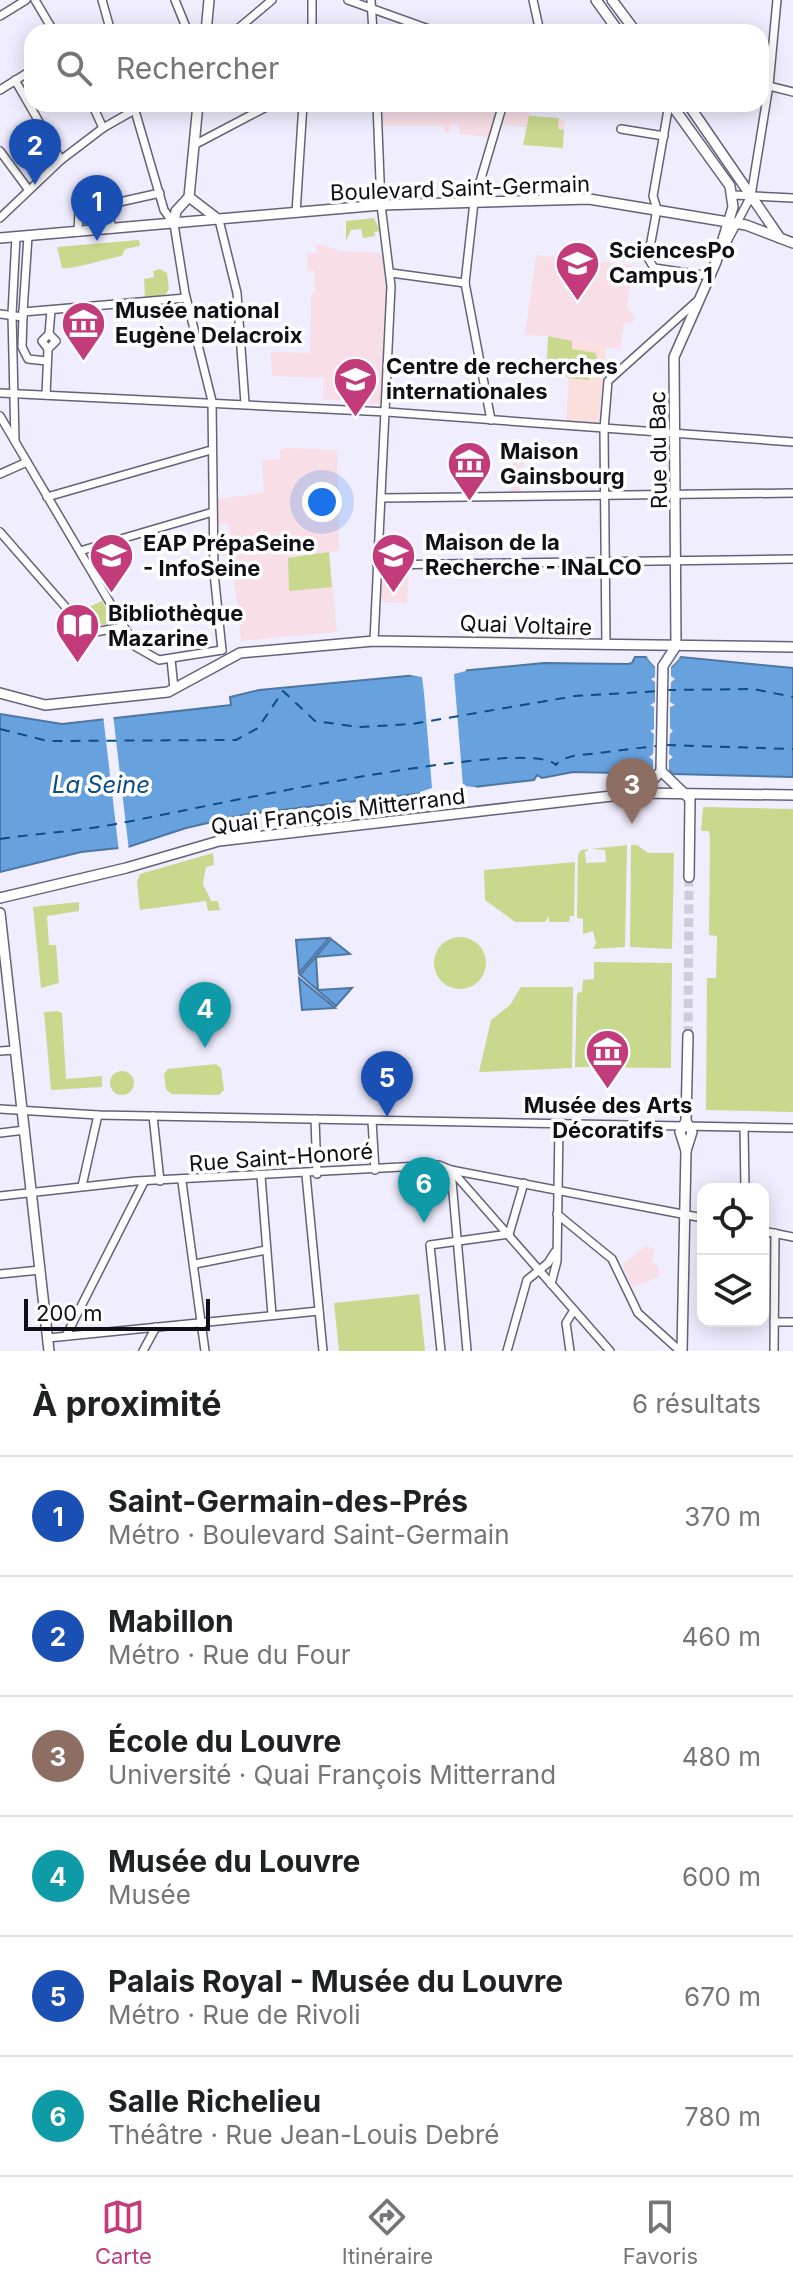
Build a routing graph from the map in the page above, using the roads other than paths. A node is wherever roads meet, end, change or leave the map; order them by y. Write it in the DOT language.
graph roads {
  1 [pos="26,0"];
  2 [pos="35,0"];
  3 [pos="102,0"];
  4 [pos="175,0"];
  5 [pos="209,0"];
  6 [pos="272,0"];
  7 [pos="312,0"];
  8 [pos="348,0"];
  9 [pos="371,0"];
  10 [pos="533,0"];
  11 [pos="596,0"];
  12 [pos="612,0"];
  13 [pos="777,0"];
  14 [pos="372,10"];
  15 [pos="2,15"];
  16 [pos="49,24"];
  17 [pos="109,24"];
  18 [pos="185,24"];
  19 [pos="207,24"];
  20 [pos="244,24"];
  21 [pos="312,24"];
  22 [pos="373,24"];
  23 [pos="413,24"];
  24 [pos="538,24"];
  25 [pos="613,24"];
  26 [pos="630,24"];
  27 [pos="769,56"];
  28 [pos="24,75"];
  29 [pos="15,80"];
  30 [pos="769,85"];
  31 [pos="0,90"];
  32 [pos="793,92"];
  33 [pos="24,96"];
  34 [pos="33,112"];
  35 [pos="96,112"];
  36 [pos="128,112"];
  37 [pos="135,112"];
  38 [pos="197,112"];
  39 [pos="257,112"];
  40 [pos="302,112"];
  41 [pos="377,112"];
  42 [pos="501,112"];
  43 [pos="668,112"];
  44 [pos="676,112"];
  45 [pos="693,112"];
  46 [pos="762,112"];
  47 [pos="103,128"];
  48 [pos="621,129"];
  49 [pos="664,136"];
  50 [pos="194,145"];
  51 [pos="0,151"];
  52 [pos="61,160"];
  53 [pos="28,189"];
  54 [pos="160,193"];
  55 [pos="734,195"];
  56 [pos="751,196"];
  57 [pos="189,197"];
  58 [pos="793,198"];
  59 [pos="474,202"];
  60 [pos="106,204"];
  61 [pos="381,205"];
  62 [pos="657,209"];
  63 [pos="296,213"];
  64 [pos="0,218"];
  65 [pos="219,220"];
  66 [pos="733,222"];
  67 [pos="174,224"];
  68 [pos="112,229"];
  69 [pos="78,232"];
  70 [pos="28,236"];
  71 [pos="16,237"];
  72 [pos="0,238"];
  73 [pos="780,238"];
  74 [pos="793,243"];
  75 [pos="391,273"];
  76 [pos="709,276"];
  77 [pos="465,283"];
  78 [pos="186,298"];
  79 [pos="698,300"];
  80 [pos="51,310"];
  81 [pos="0,314"];
  82 [pos="23,315"];
  83 [pos="12,317"];
  84 [pos="47,361"];
  85 [pos="0,393"];
  86 [pos="14,393"];
  87 [pos="46,395"];
  88 [pos="212,401"];
  89 [pos="245,403"];
  90 [pos="387,412"];
  91 [pos="0,416"];
  92 [pos="491,420"];
  93 [pos="604,429"];
  94 [pos="677,436"];
  95 [pos="793,442"];
  96 [pos="15,443"];
  97 [pos="211,450"];
  98 [pos="27,462"];
  99 [pos="0,474"];
  100 [pos="793,493"];
  101 [pos="677,494"];
  102 [pos="605,496"];
  103 [pos="47,497"];
  104 [pos="382,498"];
  105 [pos="213,512"];
  106 [pos="0,532"];
  107 [pos="80,551"];
  108 [pos="793,559"];
  109 [pos="677,560"];
  110 [pos="606,562"];
  111 [pos="377,565"];
  112 [pos="123,627"];
  113 [pos="374,641"];
  114 [pos="606,645"];
  115 [pos="648,646"];
  116 [pos="676,646"];
  117 [pos="793,647"];
  118 [pos="208,653"];
  119 [pos="225,653"];
  120 [pos="171,659"];
  121 [pos="663,660"];
  122 [pos="213,666"];
  123 [pos="174,689"];
  124 [pos="0,693"];
  125 [pos="657,775"];
  126 [pos="641,793"];
  127 [pos="686,795"];
  128 [pos="793,795"];
  129 [pos="689,877"];
  130 [pos="0,898"];
  131 [pos="0,913"];
  132 [pos="2,954"];
  133 [pos="688,1035"];
  134 [pos="15,1050"];
  135 [pos="0,1051"];
  136 [pos="0,1109"];
  137 [pos="23,1109"];
  138 [pos="98,1115"];
  139 [pos="153,1116"];
  140 [pos="315,1119"];
  141 [pos="372,1121"];
  142 [pos="559,1124"];
  143 [pos="686,1124"];
  144 [pos="744,1127"];
  145 [pos="793,1128"];
  146 [pos="25,1130"];
  147 [pos="0,1133"];
  148 [pos="375,1170"];
  149 [pos="451,1170"];
  150 [pos="317,1174"];
  151 [pos="306,1175"];
  152 [pos="261,1176"];
  153 [pos="160,1181"];
  154 [pos="144,1182"];
  155 [pos="182,1182"];
  156 [pos="524,1183"];
  157 [pos="745,1183"];
  158 [pos="82,1186"];
  159 [pos="557,1189"];
  160 [pos="32,1191"];
  161 [pos="0,1196"];
  162 [pos="557,1214"];
  163 [pos="684,1214"];
  164 [pos="697,1217"];
  165 [pos="769,1232"];
  166 [pos="775,1233"];
  167 [pos="509,1234"];
  168 [pos="793,1237"];
  169 [pos="456,1242"];
  170 [pos="556,1248"];
  171 [pos="266,1250"];
  172 [pos="195,1264"];
  173 [pos="40,1270"];
  174 [pos="540,1270"];
  175 [pos="0,1274"];
  176 [pos="551,1284"];
  177 [pos="574,1310"];
  178 [pos="319,1311"];
  179 [pos="272,1315"];
  180 [pos="774,1322"];
  181 [pos="793,1322"];
  182 [pos="202,1323"];
  183 [pos="156,1327"];
  184 [pos="66,1336"];
  185 [pos="48,1338"];
  186 [pos="49,1351"];
  187 [pos="143,1351"];
  188 [pos="205,1351"];
  189 [pos="323,1351"];
  190 [pos="441,1351"];
  191 [pos="467,1351"];
  192 [pos="507,1351"];
  193 [pos="570,1351"];
  194 [pos="610,1351"];
  195 [pos="681,1351"];
  196 [pos="774,1351"];
  1 -- 15 [label="street"];
  2 -- 16 [label="street"];
  3 -- 17 [label="street"];
  4 -- 18 [label="street"];
  5 -- 19 [label="main road"];
  6 -- 20 [label="street"];
  7 -- 21 [label="street"];
  8 -- 14 [label="street"];
  9 -- 14 [label="street"];
  10 -- 24 [label="street"];
  11 -- 25 [label="main road"];
  12 -- 26 [label="main road"];
  13 -- 27 [label="street, Rue du Bac"];
  14 -- 22 [label="street"];
  14 -- 23 [label="street"];
  28 -- 29 [label="street"];
  29 -- 31 [label="street"];
  29 -- 33 [label="street"];
  30 -- 32 [label="street"];
  34 -- 52 [label="street"];
  35 -- 47 [label="street"];
  36 -- 47 [label="street"];
  37 -- 54 [label="street"];
  38 -- 50 [label="main road"];
  39 -- 50 [label="street"];
  40 -- 63 [label="street"];
  41 -- 61 [label="street"];
  42 -- 59 [label="street"];
  43 -- 49 [label="street"];
  44 -- 55 [label="main road"];
  45 -- 56 [label="main road"];
  46 -- 56 [label="street, Rue du Bac"];
  47 -- 52 [label="street"];
  48 -- 49 [label="street"];
  49 -- 62 [label="street"];
  50 -- 57 [label="main road"];
  51 -- 53 [label="street"];
  52 -- 53 [label="street"];
  53 -- 64 [label="street"];
  54 -- 60 [label="street"];
  54 -- 67 [label="street"];
  55 -- 56 [label="street"];
  55 -- 66 [label="main road"];
  56 -- 58 [label="street"];
  56 -- 66 [label="street, Rue du Bac"];
  56 -- 73 [label="main road"];
  57 -- 65 [label="main road"];
  57 -- 67 [label="main road"];
  59 -- 61 [label="main road, Boulevard Saint-Germain"];
  59 -- 62 [label="main road, Boulevard Saint-Germain"];
  59 -- 77 [label="street"];
  60 -- 68 [label="street"];
  60 -- 69 [label="street"];
  61 -- 63 [label="main road, Boulevard Saint-Germain"];
  61 -- 75 [label="street"];
  62 -- 66 [label="main road, Boulevard Saint-Germain"];
  62 -- 76 [label="street"];
  63 -- 65 [label="main road, Boulevard Saint-Germain"];
  65 -- 67 [label="main road, Boulevard Saint-Germain"];
  65 -- 89 [label="street"];
  66 -- 73 [label="main road, Boulevard Saint-Germain"];
  66 -- 76 [label="main road, Rue du Bac"];
  67 -- 68 [label="main road"];
  67 -- 78 [label="street"];
  68 -- 69 [label="main road"];
  69 -- 70 [label="main road"];
  70 -- 71 [label="main road"];
  70 -- 82 [label="street"];
  71 -- 72 [label="main road"];
  71 -- 83 [label="street"];
  73 -- 74 [label="main road, Boulevard Saint-Germain"];
  75 -- 77 [label="street"];
  75 -- 90 [label="street"];
  76 -- 79 [label="main road, Rue du Bac"];
  77 -- 92 [label="street"];
  78 -- 80 [label="street"];
  78 -- 88 [label="street"];
  79 -- 93 [label="street"];
  79 -- 94 [label="main road, Rue du Bac"];
  80 -- 82 [label="street"];
  80 -- 84 [label="street"];
  81 -- 83 [label="street"];
  82 -- 83 [label="street"];
  82 -- 84 [label="street"];
  83 -- 86 [label="street"];
  84 -- 87 [label="street"];
  85 -- 86 [label="street"];
  86 -- 87 [label="street"];
  86 -- 96 [label="street"];
  87 -- 88 [label="street"];
  88 -- 89 [label="street"];
  88 -- 97 [label="street"];
  89 -- 90 [label="street"];
  90 -- 92 [label="street"];
  90 -- 104 [label="street"];
  91 -- 96 [label="street"];
  92 -- 93 [label="street"];
  93 -- 94 [label="street"];
  93 -- 102 [label="street"];
  94 -- 95 [label="street"];
  94 -- 101 [label="main road, Rue du Bac"];
  96 -- 98 [label="street"];
  97 -- 103 [label="street"];
  97 -- 105 [label="street"];
  98 -- 99 [label="street"];
  98 -- 103 [label="street"];
  100 -- 101 [label="street"];
  101 -- 102 [label="street"];
  101 -- 109 [label="main road, Rue du Bac"];
  102 -- 104 [label="street"];
  102 -- 110 [label="street"];
  103 -- 107 [label="street"];
  104 -- 111 [label="street"];
  105 -- 107 [label="street"];
  105 -- 119 [label="street"];
  106 -- 112 [label="street"];
  107 -- 112 [label="street"];
  108 -- 109 [label="street"];
  109 -- 110 [label="street"];
  109 -- 116 [label="main road, Rue du Bac"];
  110 -- 111 [label="street"];
  110 -- 114 [label="street"];
  111 -- 113 [label="street"];
  112 -- 120 [label="street"];
  113 -- 114 [label="main road, Quai Voltaire"];
  113 -- 119 [label="main road, Quai Voltaire"];
  114 -- 115 [label="main road, Quai Voltaire"];
  115 -- 116 [label="main road, Quai Voltaire"];
  115 -- 121 [label="main road"];
  116 -- 117 [label="main road, Quai Voltaire"];
  116 -- 121 [label="main road"];
  118 -- 119 [label="street"];
  118 -- 120 [label="street"];
  118 -- 122 [label="street"];
  119 -- 122 [label="main road"];
  120 -- 123 [label="street"];
  121 -- 125 [label="main road"];
  122 -- 123 [label="main road"];
  123 -- 124 [label="main road"];
  125 -- 126 [label="main road"];
  125 -- 127 [label="main road"];
  126 -- 127 [label="main road, Quai François Mitterrand"];
  126 -- 130 [label="main road, Quai François Mitterrand"];
  127 -- 128 [label="main road, Quai François Mitterrand"];
  127 -- 129 [label="main road"];
  131 -- 132 [label="main road"];
  132 -- 134 [label="main road"];
  133 -- 143 [label="main road"];
  134 -- 135 [label="street"];
  134 -- 137 [label="main road"];
  136 -- 137 [label="street"];
  137 -- 138 [label="street"];
  137 -- 146 [label="main road"];
  138 -- 139 [label="street"];
  138 -- 158 [label="street"];
  139 -- 140 [label="street"];
  139 -- 153 [label="street"];
  140 -- 141 [label="street"];
  140 -- 150 [label="street"];
  141 -- 142 [label="street"];
  141 -- 148 [label="street"];
  142 -- 143 [label="street"];
  142 -- 159 [label="street"];
  143 -- 144 [label="street"];
  143 -- 163 [label="main road"];
  144 -- 145 [label="street"];
  144 -- 157 [label="street"];
  146 -- 147 [label="street"];
  146 -- 160 [label="main road"];
  148 -- 149 [label="street, Rue Saint-Honoré"];
  148 -- 150 [label="street, Rue Saint-Honoré"];
  149 -- 156 [label="street, Rue Saint-Honoré"];
  149 -- 167 [label="street"];
  149 -- 169 [label="street"];
  150 -- 151 [label="street, Rue Saint-Honoré"];
  151 -- 152 [label="street, Rue Saint-Honoré"];
  151 -- 178 [label="street"];
  152 -- 155 [label="street, Rue Saint-Honoré"];
  152 -- 171 [label="street"];
  153 -- 154 [label="street, Rue Saint-Honoré"];
  153 -- 155 [label="street, Rue Saint-Honoré"];
  154 -- 158 [label="street, Rue Saint-Honoré"];
  154 -- 184 [label="street"];
  155 -- 172 [label="street"];
  156 -- 159 [label="street, Rue Saint-Honoré"];
  156 -- 167 [label="street"];
  158 -- 160 [label="street, Rue Saint-Honoré"];
  159 -- 162 [label="street"];
  159 -- 163 [label="street, Rue Saint-Honoré"];
  160 -- 161 [label="street, Rue Saint-Honoré"];
  160 -- 173 [label="main road"];
  162 -- 170 [label="street"];
  162 -- 195 [label="street"];
  163 -- 164 [label="street, Rue Saint-Honoré"];
  163 -- 195 [label="main road"];
  165 -- 166 [label="street"];
  166 -- 168 [label="street"];
  166 -- 180 [label="street"];
  167 -- 169 [label="street"];
  167 -- 174 [label="street"];
  169 -- 190 [label="street"];
  169 -- 191 [label="street"];
  170 -- 174 [label="street"];
  170 -- 176 [label="street"];
  171 -- 172 [label="street"];
  171 -- 179 [label="street"];
  172 -- 182 [label="street"];
  173 -- 175 [label="street"];
  173 -- 185 [label="main road"];
  174 -- 176 [label="street"];
  174 -- 192 [label="street"];
  176 -- 177 [label="street"];
  177 -- 193 [label="street"];
  177 -- 194 [label="street"];
  178 -- 179 [label="street"];
  178 -- 189 [label="street"];
  179 -- 182 [label="street"];
  180 -- 181 [label="street"];
  180 -- 196 [label="street"];
  182 -- 183 [label="street"];
  182 -- 188 [label="street"];
  183 -- 184 [label="street"];
  183 -- 187 [label="street"];
  184 -- 185 [label="street"];
  185 -- 186 [label="main road"];
}
